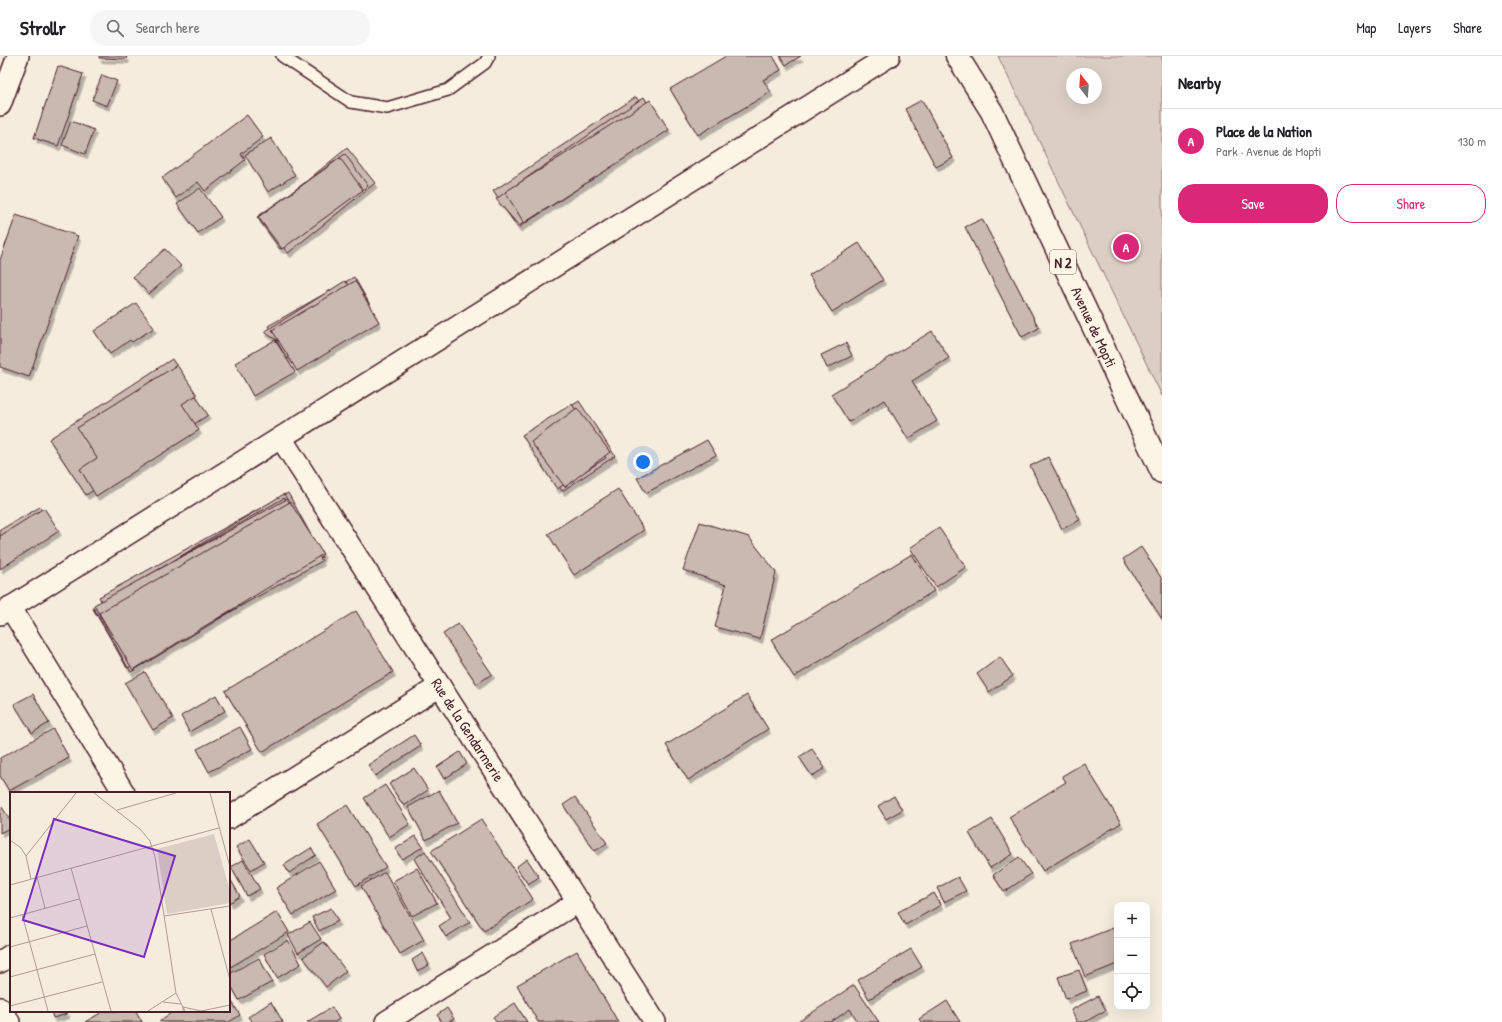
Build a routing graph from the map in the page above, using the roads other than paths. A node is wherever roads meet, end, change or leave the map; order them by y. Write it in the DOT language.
graph roads {
  1 [pos="18,56"];
  2 [pos="282,56"];
  3 [pos="489,56"];
  4 [pos="889,56"];
  5 [pos="957,56"];
  6 [pos="0,105"];
  7 [pos="281,438"];
  8 [pos="1162,472"];
  9 [pos="5,611"];
  10 [pos="440,686"];
  11 [pos="123,792"];
  12 [pos="230,817"];
  13 [pos="579,901"];
  14 [pos="10,956"];
  15 [pos="0,962"];
  16 [pos="0,1008"];
  17 [pos="9,1022"];
  18 [pos="386,1022"];
  19 [pos="655,1022"];
  1 -- 6 [label="street"];
  2 -- 3 [label="lane"];
  4 -- 7 [label="street"];
  5 -- 8 [label="main road, Avenue de Mopti / N 2"];
  7 -- 9 [label="street"];
  7 -- 10 [label="street, Rue de la Gendarmerie"];
  9 -- 11 [label="street"];
  10 -- 12 [label="street"];
  10 -- 13 [label="street, Rue de la Gendarmerie"];
  13 -- 18 [label="street"];
  13 -- 19 [label="street, Rue de la Gendarmerie"];
  14 -- 15 [label="street"];
  16 -- 17 [label="street"];
}
